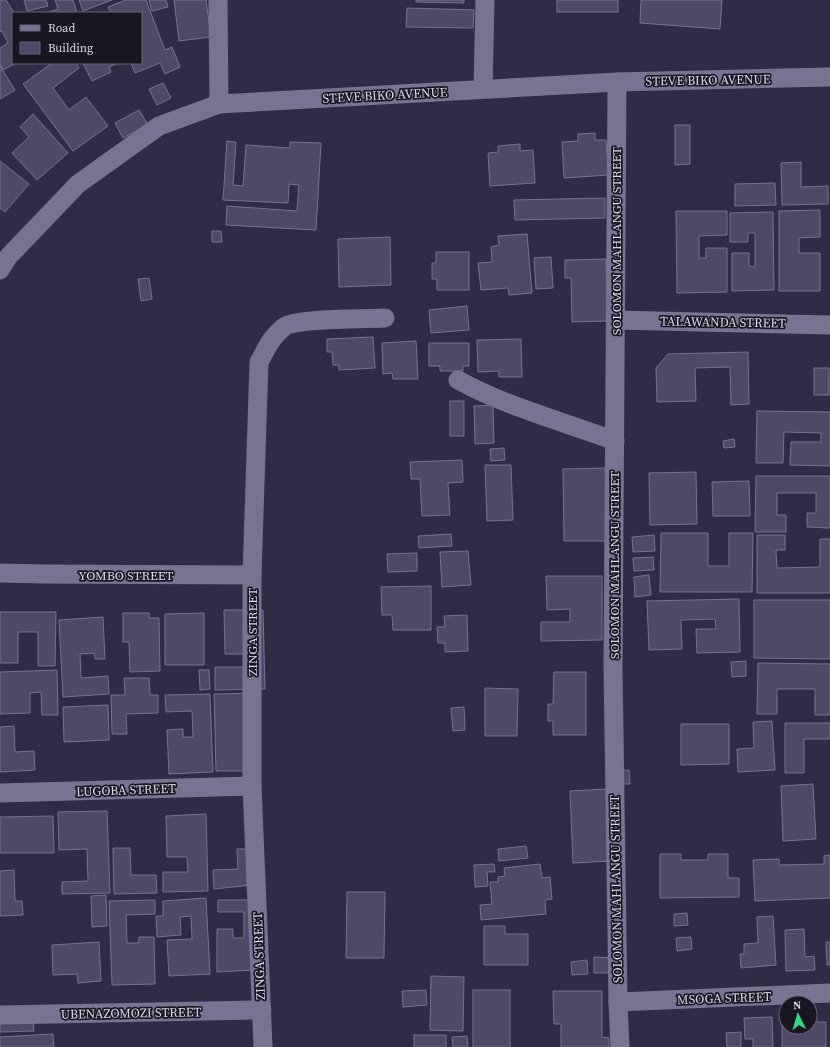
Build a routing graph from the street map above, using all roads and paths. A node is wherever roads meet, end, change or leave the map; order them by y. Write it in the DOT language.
graph roads {
  1 [pos="218,0"];
  2 [pos="485,0"];
  3 [pos="830,77"];
  4 [pos="617,82"];
  5 [pos="483,89"];
  6 [pos="219,104"];
  7 [pos="0,270"];
  8 [pos="384,318"];
  9 [pos="615,320"];
  10 [pos="830,325"];
  11 [pos="458,380"];
  12 [pos="615,440"];
  13 [pos="0,572"];
  14 [pos="252,575"];
  15 [pos="252,786"];
  16 [pos="0,793"];
  17 [pos="830,994"];
  18 [pos="618,1002"];
  19 [pos="262,1010"];
  20 [pos="0,1016"];
  21 [pos="263,1047"];
  22 [pos="620,1047"];
  1 -- 6 [label="street"];
  2 -- 5 [label="street"];
  3 -- 4 [label="street, STEVE BIKO AVENUE"];
  4 -- 5 [label="street, STEVE BIKO AVENUE"];
  4 -- 9 [label="street, SOLOMON MAHLANGU STREET"];
  5 -- 6 [label="street, STEVE BIKO AVENUE"];
  6 -- 7 [label="street, STEVE BIKO AVENUE"];
  8 -- 14 [label="street, ZINGA STREET"];
  9 -- 10 [label="street, TALAWANDA STREET"];
  9 -- 12 [label="street, SOLOMON MAHLANGU STREET"];
  11 -- 12 [label="street"];
  12 -- 18 [label="street, SOLOMON MAHLANGU STREET"];
  13 -- 14 [label="street, YOMBO STREET"];
  14 -- 15 [label="street, ZINGA STREET"];
  15 -- 16 [label="street, LUGOBA STREET"];
  15 -- 19 [label="street, ZINGA STREET"];
  17 -- 18 [label="street, MSOGA STREET"];
  18 -- 22 [label="street, SOLOMON MAHLANGU STREET"];
  19 -- 20 [label="street, UBENAZOMOZI STREET"];
  19 -- 21 [label="street, ZINGA STREET"];
}
